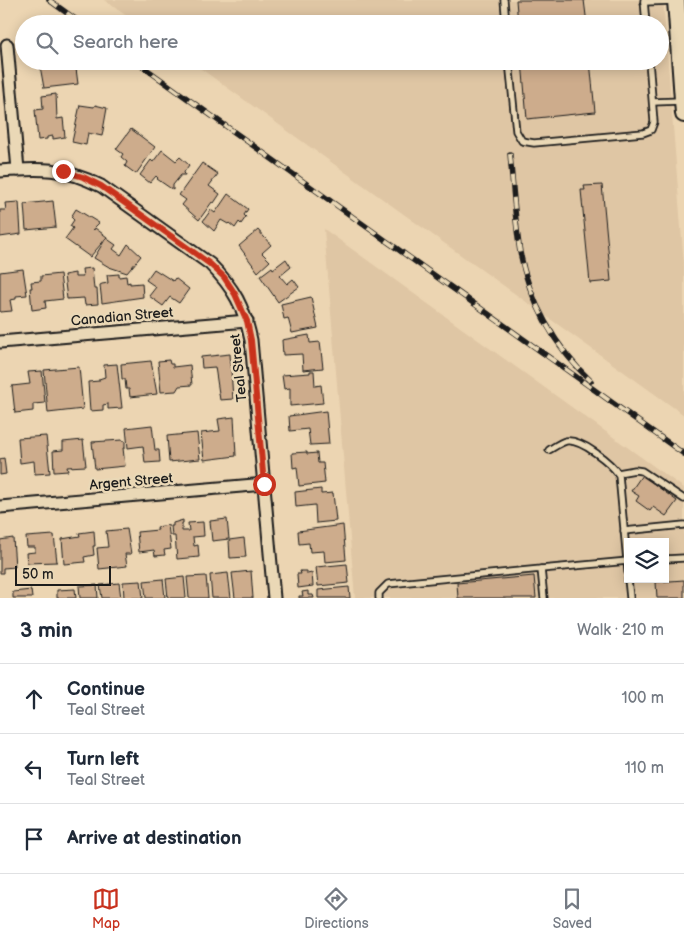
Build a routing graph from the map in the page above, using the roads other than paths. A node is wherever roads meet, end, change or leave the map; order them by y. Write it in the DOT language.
graph roads {
  1 [pos="504,0"];
  2 [pos="644,1"];
  3 [pos="679,3"];
  4 [pos="505,15"];
  5 [pos="645,15"];
  6 [pos="7,45"];
  7 [pos="510,70"];
  8 [pos="650,70"];
  9 [pos="683,100"];
  10 [pos="653,102"];
  11 [pos="18,170"];
  12 [pos="0,171"];
  13 [pos="247,321"];
  14 [pos="0,342"];
  15 [pos="548,450"];
  16 [pos="618,473"];
  17 [pos="264,484"];
  18 [pos="684,499"];
  19 [pos="0,507"];
  20 [pos="684,526"];
  21 [pos="624,531"];
  22 [pos="625,538"];
  23 [pos="684,558"];
  24 [pos="669,559"];
  25 [pos="624,562"];
  26 [pos="541,569"];
  27 [pos="628,583"];
  28 [pos="274,598"];
  29 [pos="378,598"];
  30 [pos="544,598"];
  31 [pos="630,598"];
  1 -- 4 [label="lane"];
  2 -- 3 [label="lane"];
  2 -- 5 [label="lane"];
  3 -- 9 [label="main road"];
  6 -- 11 [label="street"];
  7 -- 10 [label="lane"];
  8 -- 10 [label="lane"];
  9 -- 10 [label="lane"];
  11 -- 12 [label="street, Teal Street"];
  11 -- 13 [label="street, Teal Street"];
  13 -- 14 [label="street, Canadian Street"];
  13 -- 17 [label="street, Teal Street"];
  15 -- 16 [label="lane"];
  16 -- 18 [label="lane"];
  16 -- 21 [label="lane"];
  17 -- 19 [label="street, Argent Street"];
  17 -- 28 [label="street, Teal Street"];
  20 -- 21 [label="lane"];
  21 -- 22 [label="lane"];
  23 -- 24 [label="lane"];
  25 -- 26 [label="lane"];
  26 -- 29 [label="lane"];
  26 -- 30 [label="lane"];
  27 -- 31 [label="lane"];
}
